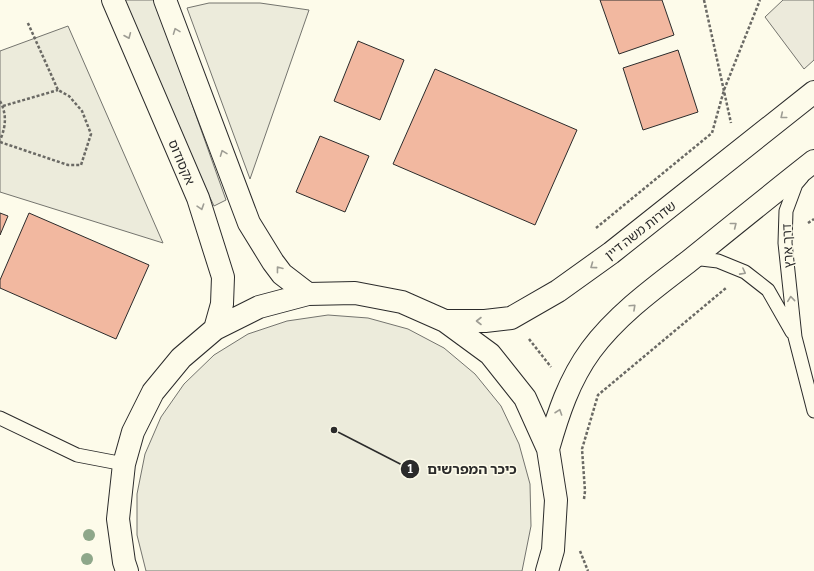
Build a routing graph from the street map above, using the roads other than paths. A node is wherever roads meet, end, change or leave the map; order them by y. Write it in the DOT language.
graph roads {
  1 [pos="113,0"];
  2 [pos="165,0"];
  3 [pos="814,92"];
  4 [pos="813,162"];
  5 [pos="693,258"];
  6 [pos="308,294"];
  7 [pos="445,320"];
  8 [pos="215,330"];
  9 [pos="795,337"];
  10 [pos="814,411"];
  11 [pos="0,418"];
  12 [pos="548,450"];
  13 [pos="124,464"];
  14 [pos="553,550"];
  15 [pos="124,568"];
  16 [pos="547,571"];
  17 [pos="559,571"];
  1 -- 8 [label="main road, אקסודוס, one-way"];
  6 -- 2 [label="main road, one-way"];
  3 -- 7 [label="main road, שדרות משה דיין, one-way"];
  5 -- 4 [label="main road, one-way"];
  9 -- 4 [label="lane, דרך ארץ, one-way"];
  5 -- 9 [label="lane, דרך ארץ, one-way"];
  12 -- 5 [label="main road, one-way"];
  6 -- 7 [label="main road"];
  6 -- 8 [label="main road"];
  7 -- 12 [label="main road"];
  8 -- 13 [label="main road"];
  9 -- 10 [label="lane, דרך ארץ"];
  11 -- 13 [label="lane"];
  12 -- 14 [label="main road"];
  13 -- 15 [label="main road"];
  14 -- 16 [label="main road"];
  14 -- 17 [label="main road"];
}
